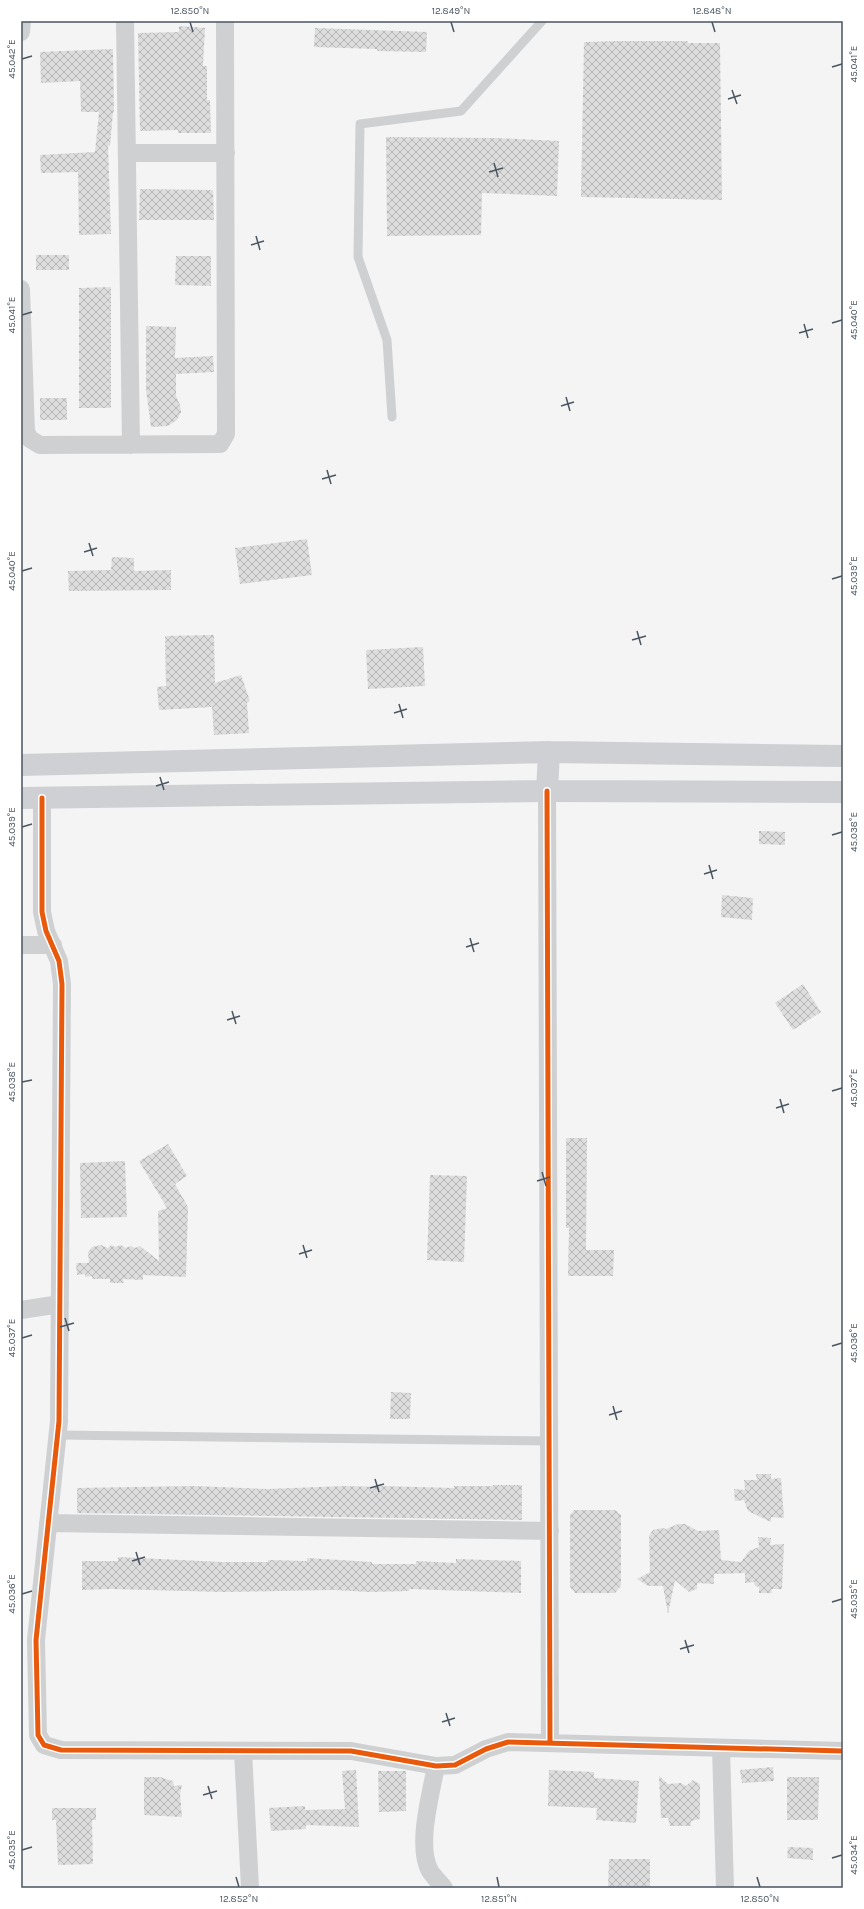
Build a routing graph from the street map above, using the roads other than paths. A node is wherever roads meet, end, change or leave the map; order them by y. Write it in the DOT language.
graph roads {
  1 [pos="22,21"];
  2 [pos="125,21"];
  3 [pos="225,21"];
  4 [pos="542,21"];
  5 [pos="21,32"];
  6 [pos="127,153"];
  7 [pos="226,153"];
  8 [pos="21,289"];
  9 [pos="392,417"];
  10 [pos="131,445"];
  11 [pos="549,752"];
  12 [pos="843,756"];
  13 [pos="21,765"];
  14 [pos="547,791"];
  15 [pos="843,792"];
  16 [pos="31,798"];
  17 [pos="21,945"];
  18 [pos="52,945"];
  19 [pos="60,1304"];
  20 [pos="21,1310"];
  21 [pos="57,1436"];
  22 [pos="550,1441"];
  23 [pos="48,1523"];
  24 [pos="550,1531"];
  25 [pos="550,1742"];
  26 [pos="721,1748"];
  27 [pos="243,1751"];
  28 [pos="843,1751"];
  29 [pos="436,1766"];
  30 [pos="250,1888"];
  31 [pos="444,1888"];
  32 [pos="725,1888"];
  1 -- 5 [label="street"];
  2 -- 6 [label="street"];
  3 -- 7 [label="street"];
  4 -- 9 [label="lane"];
  6 -- 7 [label="street"];
  6 -- 10 [label="street"];
  7 -- 10 [label="street"];
  8 -- 10 [label="street"];
  11 -- 12 [label="main road"];
  11 -- 13 [label="main road"];
  11 -- 14 [label="main road"];
  14 -- 15 [label="main road"];
  14 -- 16 [label="main road"];
  14 -- 22 [label="street"];
  16 -- 18 [label="street"];
  17 -- 18 [label="street"];
  18 -- 19 [label="street"];
  19 -- 20 [label="street"];
  19 -- 21 [label="street"];
  21 -- 22 [label="lane"];
  21 -- 23 [label="street"];
  22 -- 24 [label="street"];
  23 -- 24 [label="street"];
  23 -- 27 [label="street"];
  24 -- 25 [label="street"];
  25 -- 26 [label="street"];
  25 -- 29 [label="street"];
  26 -- 28 [label="street"];
  26 -- 32 [label="street"];
  27 -- 29 [label="street"];
  27 -- 30 [label="street"];
  29 -- 31 [label="street"];
}
